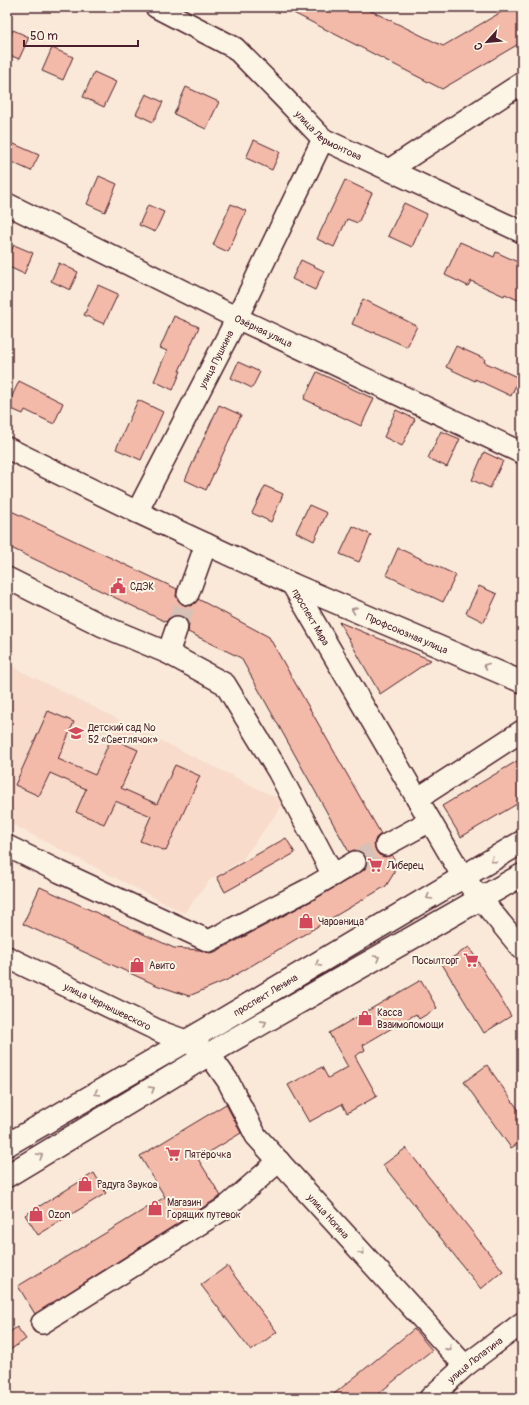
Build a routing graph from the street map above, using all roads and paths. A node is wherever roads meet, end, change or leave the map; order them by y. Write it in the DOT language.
graph roads {
  1 [pos="156,7"];
  2 [pos="522,83"];
  3 [pos="323,139"];
  4 [pos="390,170"];
  5 [pos="7,204"];
  6 [pos="522,232"];
  7 [pos="237,318"];
  8 [pos="7,448"];
  9 [pos="522,453"];
  10 [pos="137,512"];
  11 [pos="206,544"];
  12 [pos="7,578"];
  13 [pos="292,584"];
  14 [pos="188,594"];
  15 [pos="177,627"];
  16 [pos="168,653"];
  17 [pos="522,682"];
  18 [pos="522,731"];
  19 [pos="417,799"];
  20 [pos="430,821"];
  21 [pos="522,842"];
  22 [pos="386,845"];
  23 [pos="7,846"];
  24 [pos="355,862"];
  25 [pos="333,875"];
  26 [pos="522,875"];
  27 [pos="463,878"];
  28 [pos="482,899"];
  29 [pos="522,949"];
  30 [pos="7,957"];
  31 [pos="186,1042"];
  32 [pos="209,1054"];
  33 [pos="7,1145"];
  34 [pos="279,1161"];
  35 [pos="7,1176"];
  36 [pos="42,1323"];
  37 [pos="522,1323"];
  38 [pos="465,1366"];
  39 [pos="442,1394"];
  1 -- 3 [label="street, улица Лермонтова"];
  2 -- 4 [label="street"];
  3 -- 4 [label="street, улица Лермонтова"];
  3 -- 7 [label="street, улица Пушкина"];
  4 -- 6 [label="street, улица Лермонтова"];
  5 -- 7 [label="street, Озёрная улица"];
  7 -- 9 [label="street, Озёрная улица"];
  7 -- 10 [label="street, улица Пушкина"];
  8 -- 10 [label="street, проспект Мира"];
  10 -- 11 [label="street, проспект Мира"];
  11 -- 13 [label="street, проспект Мира"];
  11 -- 14 [label="street"];
  12 -- 16 [label="street"];
  17 -- 13 [label="street, Профсоюзная улица, one-way"];
  13 -- 19 [label="street, проспект Мира"];
  15 -- 16 [label="street"];
  16 -- 25 [label="street"];
  18 -- 19 [label="street"];
  19 -- 20 [label="street, проспект Мира"];
  20 -- 22 [label="street"];
  20 -- 27 [label="street, проспект Мира"];
  21 -- 27 [label="main road, проспект Ленина, one-way"];
  23 -- 25 [label="street"];
  24 -- 25 [label="street"];
  26 -- 28 [label="main road"];
  27 -- 28 [label="street, проспект Мира"];
  27 -- 31 [label="main road, проспект Ленина, one-way"];
  28 -- 29 [label="street, проспект Мира"];
  32 -- 28 [label="main road, one-way"];
  30 -- 31 [label="street, улица Чернышевского"];
  31 -- 32 [label="street, улица Чернышевского"];
  31 -- 33 [label="main road, проспект Ленина, one-way"];
  32 -- 34 [label="street, улица Ногина"];
  35 -- 32 [label="main road, one-way"];
  34 -- 36 [label="street"];
  34 -- 38 [label="street, улица Ногина, one-way"];
  37 -- 38 [label="street, улица Лопатина"];
  38 -- 39 [label="street, улица Лопатина"];
}
